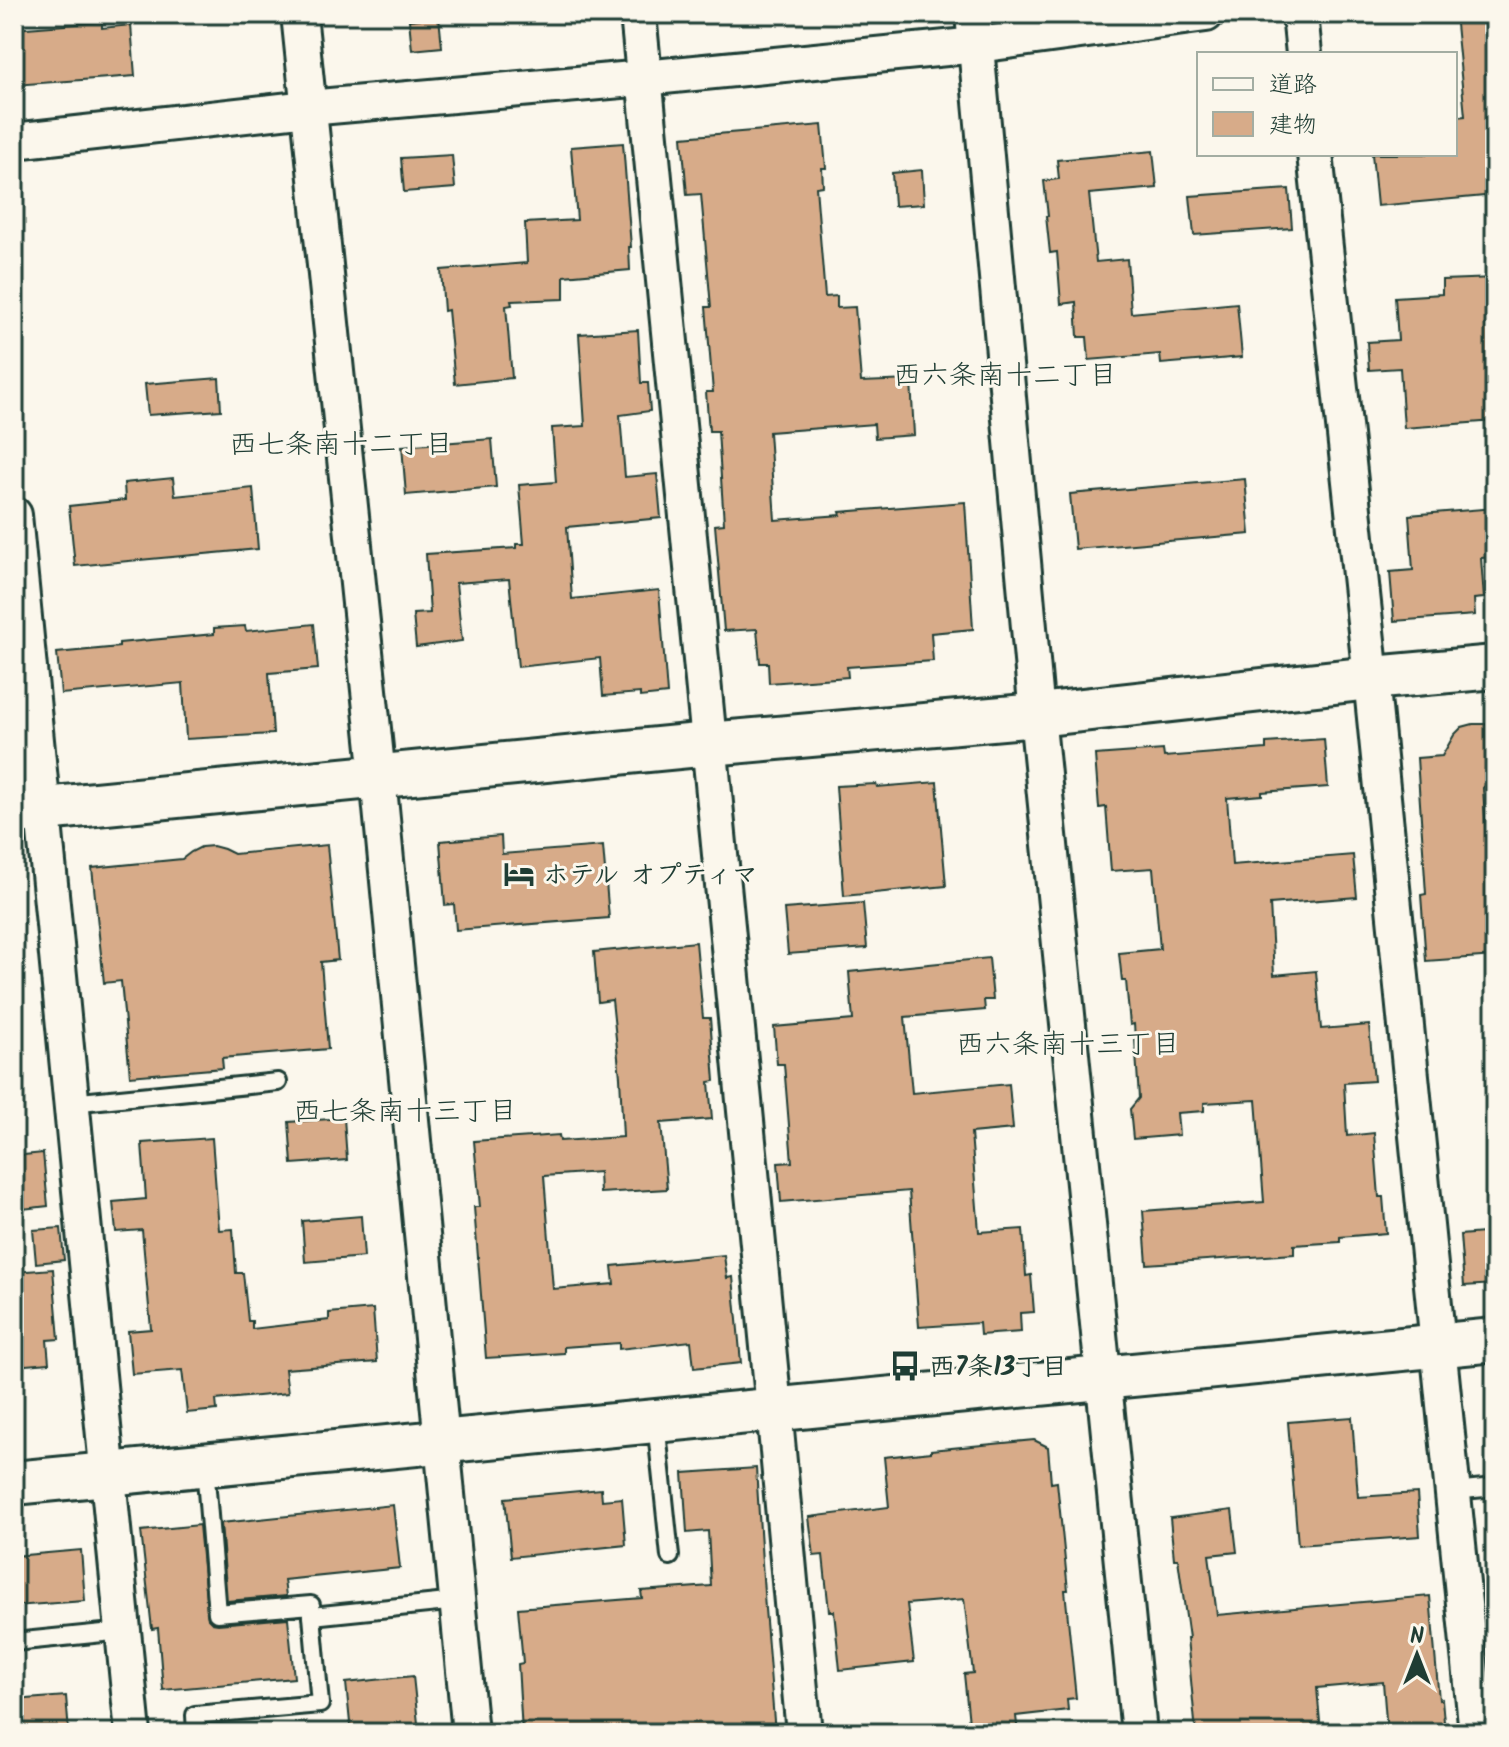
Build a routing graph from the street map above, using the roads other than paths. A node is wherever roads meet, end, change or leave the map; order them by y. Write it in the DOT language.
graph roads {
  1 [pos="299,14"];
  2 [pos="638,14"];
  3 [pos="1206,14"];
  4 [pos="1300,14"];
  5 [pos="975,29"];
  6 [pos="1304,52"];
  7 [pos="644,78"];
  8 [pos="308,108"];
  9 [pos="14,141"];
  10 [pos="1315,156"];
  11 [pos="14,515"];
  12 [pos="18,600"];
  13 [pos="1495,667"];
  14 [pos="1371,678"];
  15 [pos="1037,715"];
  16 [pos="709,744"];
  17 [pos="378,777"];
  18 [pos="28,811"];
  19 [pos="278,1082"];
  20 [pos="71,1103"];
  21 [pos="1495,1340"];
  22 [pos="1439,1345"];
  23 [pos="1102,1379"];
  24 [pos="774,1408"];
  25 [pos="656,1420"];
  26 [pos="441,1443"];
  27 [pos="205,1465"];
  28 [pos="107,1473"];
  29 [pos="14,1483"];
  30 [pos="1495,1487"];
  31 [pos="1453,1491"];
  32 [pos="670,1556"];
  33 [pos="457,1601"];
  34 [pos="312,1616"];
  35 [pos="123,1631"];
  36 [pos="14,1642"];
  37 [pos="133,1733"];
  38 [pos="196,1733"];
  39 [pos="470,1733"];
  40 [pos="804,1733"];
  41 [pos="1139,1733"];
  42 [pos="1477,1733"];
  1 -- 8 [label="street"];
  2 -- 7 [label="street"];
  3 -- 5 [label="street"];
  4 -- 6 [label="street"];
  5 -- 7 [label="street"];
  5 -- 15 [label="street"];
  7 -- 8 [label="street"];
  7 -- 16 [label="street"];
  8 -- 9 [label="street"];
  8 -- 17 [label="street"];
  10 -- 14 [label="street"];
  11 -- 12 [label="street"];
  12 -- 18 [label="street"];
  13 -- 14 [label="street"];
  14 -- 15 [label="street"];
  14 -- 22 [label="street"];
  15 -- 16 [label="street"];
  15 -- 23 [label="street"];
  16 -- 17 [label="street"];
  16 -- 24 [label="street"];
  17 -- 18 [label="street"];
  17 -- 26 [label="street"];
  18 -- 20 [label="street"];
  19 -- 20 [label="lane"];
  20 -- 28 [label="street"];
  21 -- 22 [label="street"];
  22 -- 23 [label="street"];
  22 -- 31 [label="street"];
  23 -- 24 [label="street"];
  23 -- 41 [label="street"];
  24 -- 25 [label="street"];
  24 -- 40 [label="street"];
  25 -- 26 [label="street"];
  25 -- 32 [label="lane"];
  26 -- 27 [label="street"];
  26 -- 33 [label="street"];
  27 -- 28 [label="street"];
  27 -- 34 [label="lane"];
  28 -- 29 [label="street"];
  28 -- 35 [label="street"];
  30 -- 31 [label="lane"];
  31 -- 42 [label="street"];
  33 -- 34 [label="lane"];
  33 -- 39 [label="street"];
  34 -- 38 [label="lane"];
  35 -- 36 [label="lane"];
  35 -- 37 [label="street"];
}
